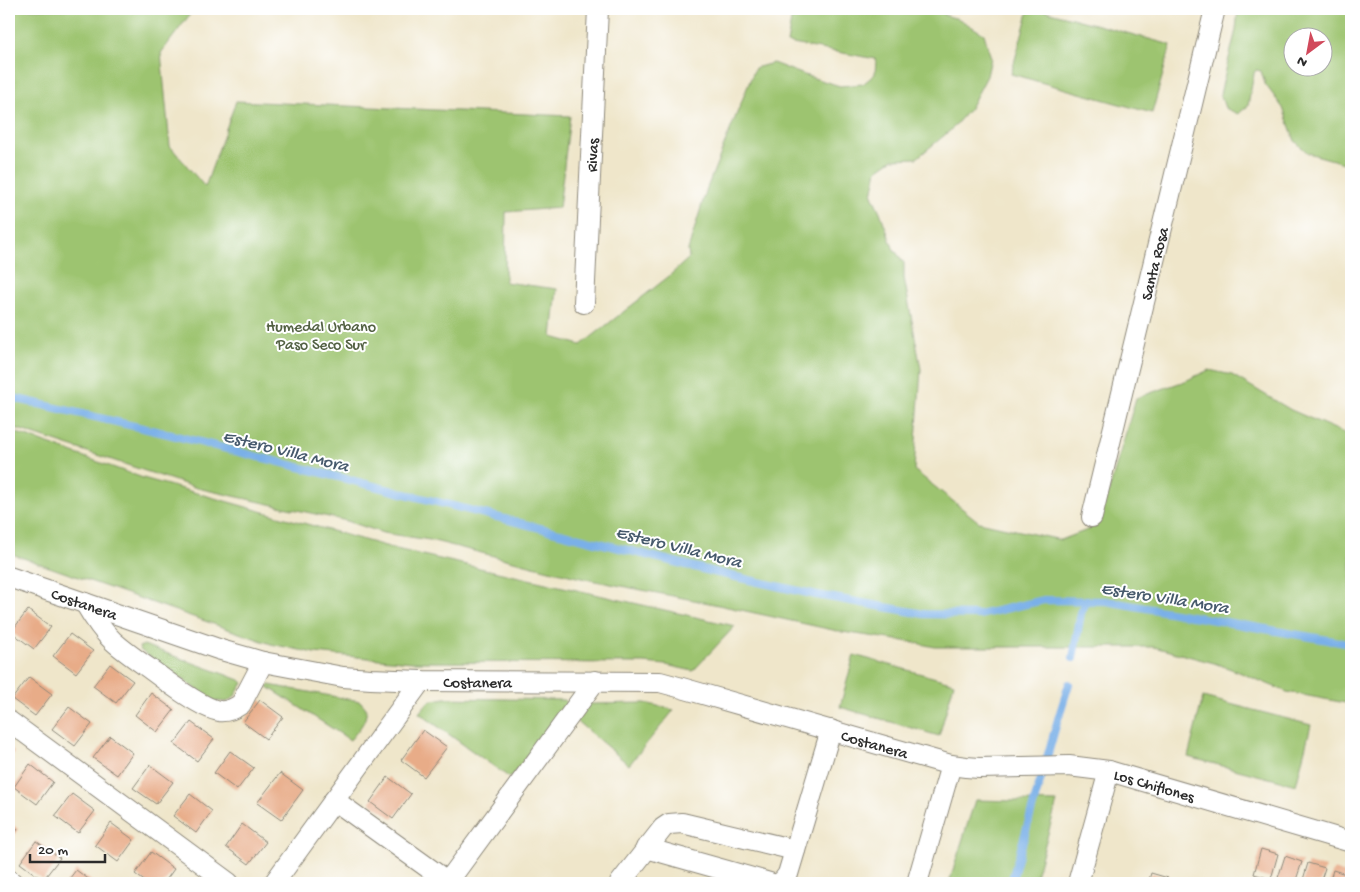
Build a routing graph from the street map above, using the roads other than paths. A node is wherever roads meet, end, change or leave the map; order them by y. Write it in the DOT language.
graph roads {
  1 [pos="598,9"];
  2 [pos="1215,9"];
  3 [pos="584,302"];
  4 [pos="1092,517"];
  5 [pos="9,577"];
  6 [pos="85,603"];
  7 [pos="263,662"];
  8 [pos="421,681"];
  9 [pos="595,681"];
  10 [pos="9,721"];
  11 [pos="831,730"];
  12 [pos="951,765"];
  13 [pos="1109,771"];
  14 [pos="334,800"];
  15 [pos="1351,842"];
  16 [pos="646,848"];
  17 [pos="795,850"];
  18 [pos="9,880"];
  19 [pos="447,882"];
  20 [pos="13,883"];
  21 [pos="229,883"];
  22 [pos="274,883"];
  23 [pos="620,883"];
  24 [pos="770,883"];
  25 [pos="779,883"];
  26 [pos="917,883"];
  27 [pos="1078,883"];
  1 -- 3 [label="street, Rivas"];
  2 -- 4 [label="street, Santa Rosa"];
  5 -- 6 [label="street, Costanera"];
  6 -- 7 [label="street, Costanera"];
  6 -- 7 [label="street"];
  7 -- 8 [label="street, Costanera"];
  8 -- 9 [label="street, Costanera"];
  8 -- 14 [label="street"];
  9 -- 11 [label="street, Costanera"];
  9 -- 19 [label="street"];
  10 -- 21 [label="street"];
  11 -- 12 [label="street, Costanera"];
  11 -- 17 [label="street"];
  12 -- 13 [label="street, Los Chiflones"];
  12 -- 26 [label="street"];
  13 -- 15 [label="street, Los Chiflones"];
  13 -- 27 [label="street"];
  14 -- 19 [label="street"];
  14 -- 22 [label="street"];
  16 -- 17 [label="street"];
  16 -- 23 [label="street"];
  16 -- 24 [label="street"];
  17 -- 25 [label="street"];
  18 -- 20 [label="street"];
}
